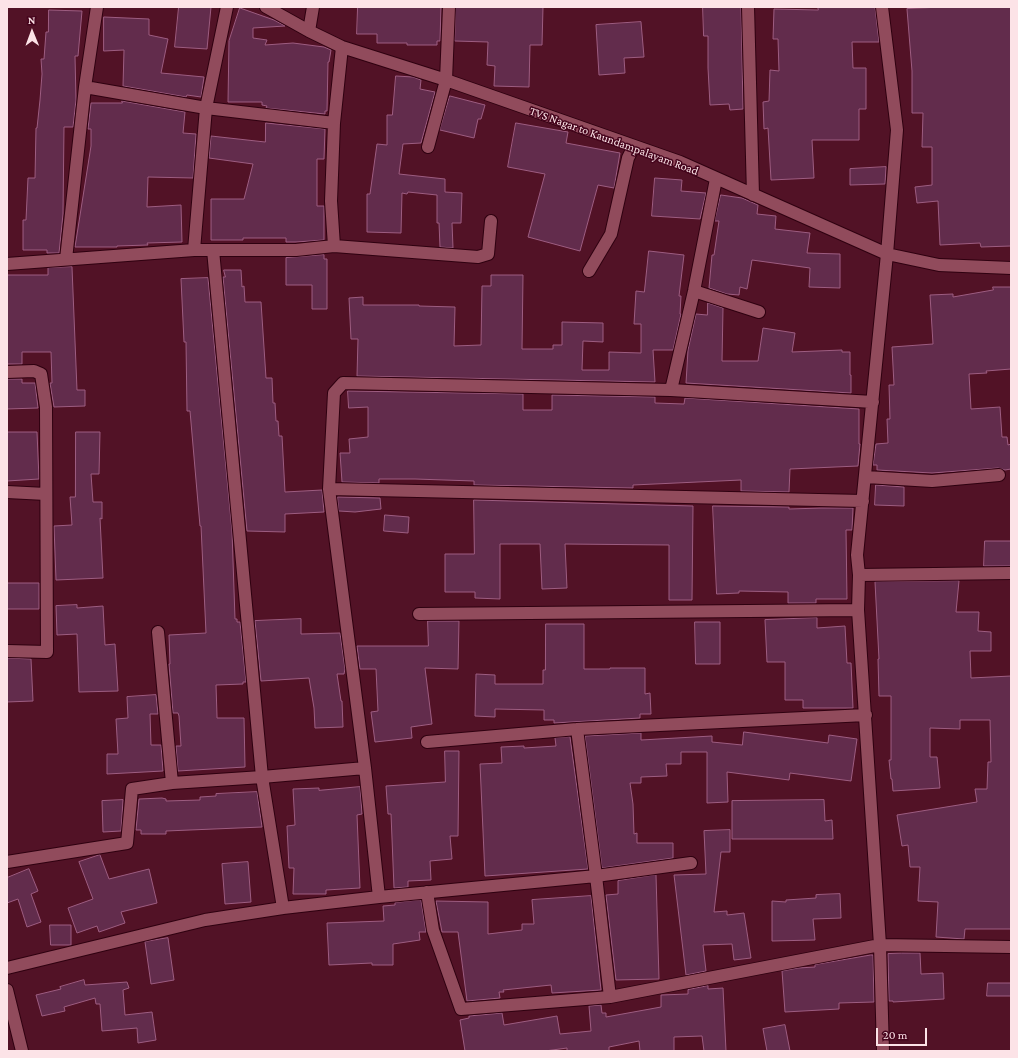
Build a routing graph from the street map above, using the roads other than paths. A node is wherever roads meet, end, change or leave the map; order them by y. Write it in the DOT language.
graph roads {
  1 [pos="97,7"];
  2 [pos="227,7"];
  3 [pos="266,7"];
  4 [pos="313,7"];
  5 [pos="449,7"];
  6 [pos="748,7"];
  7 [pos="882,7"];
  8 [pos="308,31"];
  9 [pos="342,47"];
  10 [pos="446,80"];
  11 [pos="86,87"];
  12 [pos="206,108"];
  13 [pos="334,123"];
  14 [pos="634,146"];
  15 [pos="428,147"];
  16 [pos="716,178"];
  17 [pos="753,195"];
  18 [pos="491,221"];
  19 [pos="334,246"];
  20 [pos="194,250"];
  21 [pos="213,250"];
  22 [pos="888,254"];
  23 [pos="66,260"];
  24 [pos="7,264"];
  25 [pos="1011,268"];
  26 [pos="589,271"];
  27 [pos="694,291"];
  28 [pos="759,312"];
  29 [pos="7,372"];
  30 [pos="671,390"];
  31 [pos="873,402"];
  32 [pos="999,475"];
  33 [pos="866,476"];
  34 [pos="329,489"];
  35 [pos="7,492"];
  36 [pos="46,494"];
  37 [pos="863,501"];
  38 [pos="1011,573"];
  39 [pos="859,575"];
  40 [pos="858,610"];
  41 [pos="419,614"];
  42 [pos="158,632"];
  43 [pos="7,651"];
  44 [pos="866,715"];
  45 [pos="577,729"];
  46 [pos="427,742"];
  47 [pos="365,768"];
  48 [pos="262,777"];
  49 [pos="172,782"];
  50 [pos="7,862"];
  51 [pos="691,863"];
  52 [pos="596,876"];
  53 [pos="427,892"];
  54 [pos="379,896"];
  55 [pos="283,908"];
  56 [pos="880,945"];
  57 [pos="1011,947"];
  58 [pos="7,968"];
  59 [pos="7,990"];
  60 [pos="610,997"];
  61 [pos="22,1051"];
  62 [pos="883,1051"];
  1 -- 11 [label="street"];
  2 -- 12 [label="street"];
  3 -- 8 [label="street, TVS Nagar to Kaundampalayam Road"];
  4 -- 8 [label="street"];
  5 -- 10 [label="street"];
  6 -- 17 [label="street"];
  7 -- 22 [label="street"];
  8 -- 9 [label="street, TVS Nagar to Kaundampalayam Road"];
  9 -- 10 [label="street, TVS Nagar to Kaundampalayam Road"];
  9 -- 13 [label="street"];
  10 -- 14 [label="street, TVS Nagar to Kaundampalayam Road"];
  10 -- 15 [label="street"];
  11 -- 12 [label="street"];
  11 -- 23 [label="street"];
  12 -- 13 [label="street"];
  12 -- 20 [label="street"];
  13 -- 19 [label="street"];
  14 -- 16 [label="street, TVS Nagar to Kaundampalayam Road"];
  14 -- 26 [label="street"];
  16 -- 17 [label="street, TVS Nagar to Kaundampalayam Road"];
  16 -- 27 [label="street"];
  17 -- 22 [label="street, TVS Nagar to Kaundampalayam Road"];
  18 -- 19 [label="street"];
  19 -- 21 [label="street"];
  20 -- 21 [label="street"];
  20 -- 23 [label="street"];
  21 -- 48 [label="street"];
  22 -- 25 [label="street, TVS Nagar to Kaundampalayam Road"];
  22 -- 31 [label="street"];
  23 -- 24 [label="street"];
  27 -- 28 [label="street"];
  27 -- 30 [label="street"];
  29 -- 36 [label="street"];
  30 -- 31 [label="street"];
  30 -- 34 [label="street"];
  31 -- 33 [label="street"];
  32 -- 33 [label="street"];
  33 -- 37 [label="street"];
  34 -- 37 [label="street"];
  34 -- 47 [label="street"];
  35 -- 36 [label="street"];
  36 -- 43 [label="street"];
  37 -- 39 [label="street"];
  38 -- 39 [label="street"];
  39 -- 40 [label="street"];
  40 -- 41 [label="street"];
  40 -- 44 [label="street"];
  42 -- 49 [label="street"];
  44 -- 45 [label="street"];
  44 -- 56 [label="street"];
  45 -- 46 [label="street"];
  45 -- 52 [label="street"];
  47 -- 48 [label="street"];
  47 -- 54 [label="street"];
  48 -- 49 [label="street"];
  48 -- 55 [label="street"];
  49 -- 50 [label="street"];
  51 -- 52 [label="street"];
  52 -- 53 [label="street"];
  52 -- 60 [label="street"];
  53 -- 54 [label="street"];
  53 -- 60 [label="street"];
  54 -- 55 [label="street"];
  55 -- 58 [label="street"];
  56 -- 57 [label="street"];
  56 -- 60 [label="street"];
  56 -- 62 [label="street"];
  59 -- 61 [label="street"];
}
